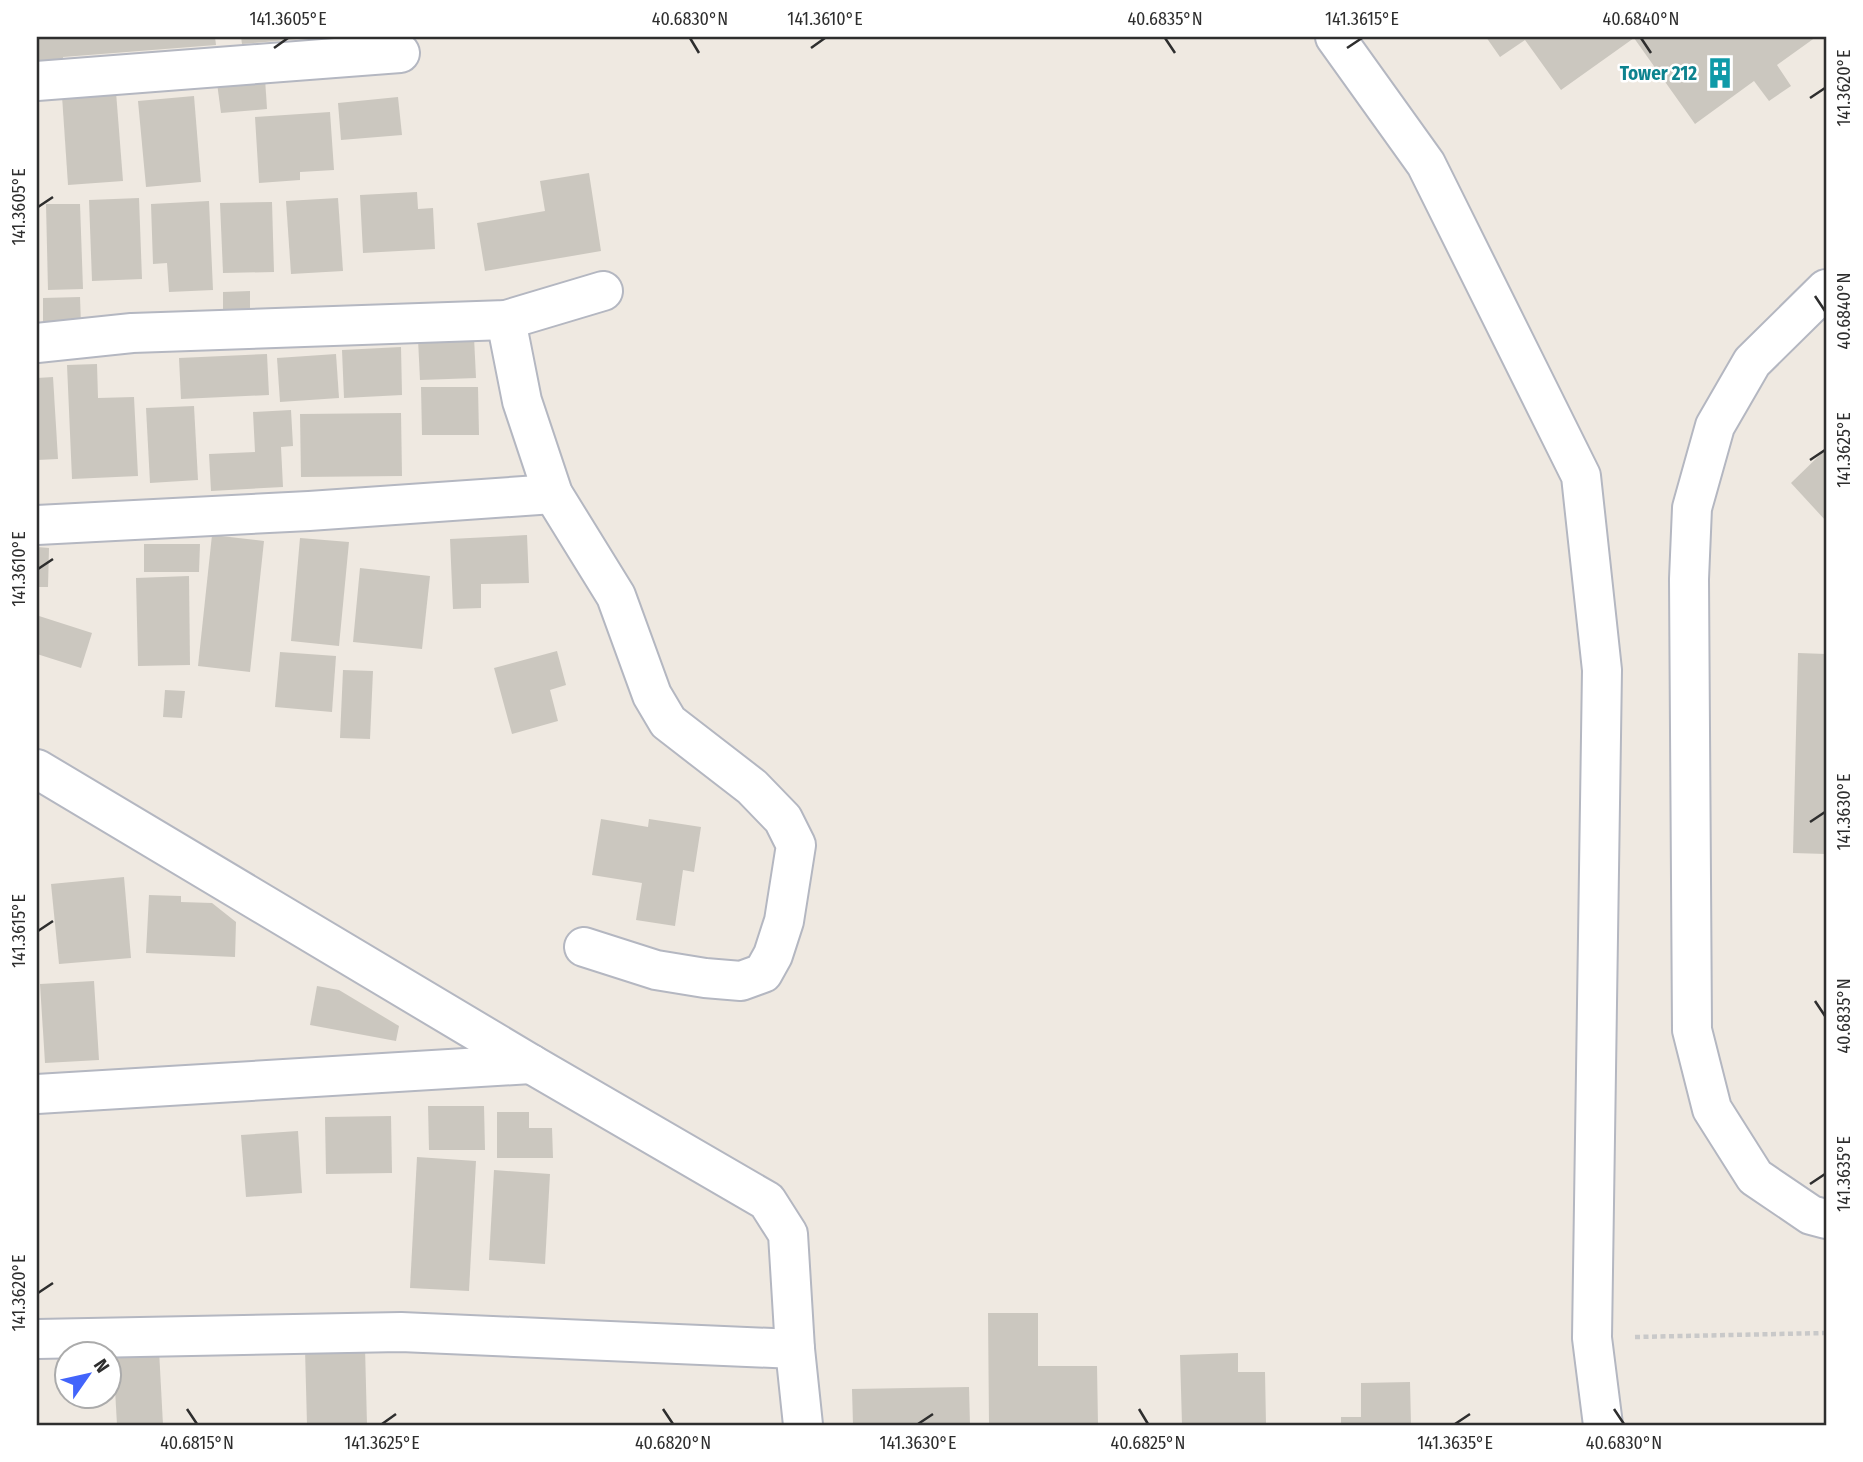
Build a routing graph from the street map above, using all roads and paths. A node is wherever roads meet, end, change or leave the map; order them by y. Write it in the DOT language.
graph roads {
  1 [pos="1335,37"];
  2 [pos="400,52"];
  3 [pos="37,81"];
  4 [pos="1826,289"];
  5 [pos="603,291"];
  6 [pos="506,320"];
  7 [pos="37,343"];
  8 [pos="553,494"];
  9 [pos="37,525"];
  10 [pos="37,769"];
  11 [pos="584,947"];
  12 [pos="531,1064"];
  13 [pos="37,1094"];
  14 [pos="1826,1219"];
  15 [pos="1826,1333"];
  16 [pos="1592,1338"];
  17 [pos="37,1339"];
  18 [pos="795,1349"];
  19 [pos="803,1425"];
  20 [pos="1603,1425"];
  1 -- 16 [label="street"];
  2 -- 3 [label="street"];
  4 -- 14 [label="street"];
  5 -- 6 [label="street"];
  6 -- 7 [label="street"];
  6 -- 8 [label="street"];
  8 -- 9 [label="street"];
  8 -- 11 [label="street"];
  10 -- 12 [label="street"];
  12 -- 13 [label="street"];
  12 -- 18 [label="street"];
  15 -- 16 [label="path"];
  16 -- 20 [label="street"];
  17 -- 18 [label="street"];
  18 -- 19 [label="street"];
}
